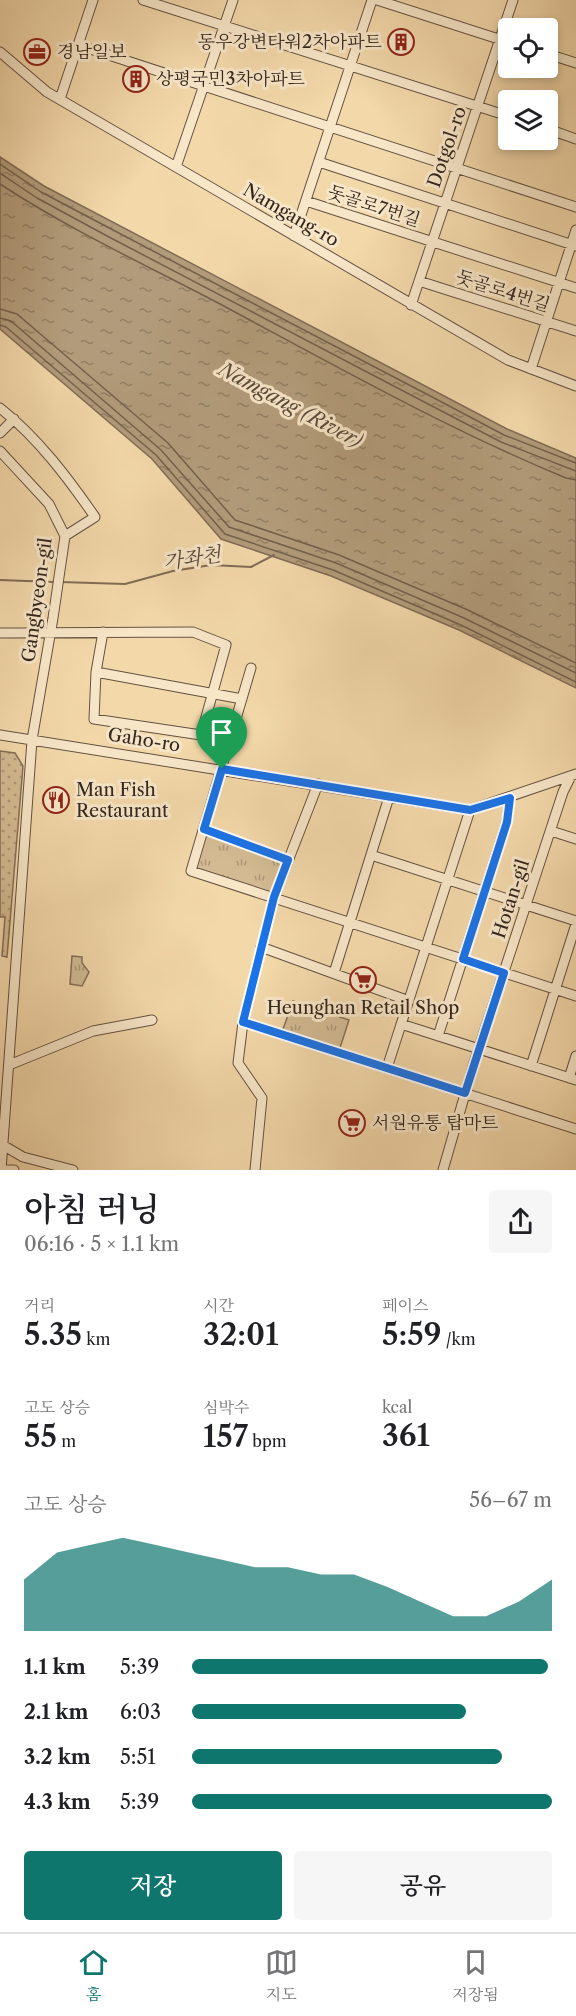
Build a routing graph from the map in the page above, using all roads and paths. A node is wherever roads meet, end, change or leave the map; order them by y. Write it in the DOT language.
graph roads {
  1 [pos="93,0"];
  2 [pos="143,0"];
  3 [pos="233,0"];
  4 [pos="372,0"];
  5 [pos="377,0"];
  6 [pos="513,0"];
  7 [pos="509,18"];
  8 [pos="224,26"];
  9 [pos="498,38"];
  10 [pos="78,45"];
  11 [pos="0,52"];
  12 [pos="498,55"];
  13 [pos="558,57"];
  14 [pos="576,63"];
  15 [pos="350,66"];
  16 [pos="203,87"];
  17 [pos="60,99"];
  18 [pos="478,106"];
  19 [pos="498,113"];
  20 [pos="330,128"];
  21 [pos="558,133"];
  22 [pos="576,139"];
  23 [pos="318,162"];
  24 [pos="176,168"];
  25 [pos="457,169"];
  26 [pos="306,201"];
  27 [pos="445,204"];
  28 [pos="576,207"];
  29 [pos="576,230"];
  30 [pos="294,236"];
  31 [pos="432,242"];
  32 [pos="574,245"];
  33 [pos="419,281"];
  34 [pos="559,282"];
  35 [pos="576,288"];
  36 [pos="411,305"];
  37 [pos="546,322"];
  38 [pos="576,332"];
  39 [pos="531,369"];
  40 [pos="576,386"];
  41 [pos="0,408"];
  42 [pos="14,419"];
  43 [pos="0,433"];
  44 [pos="0,451"];
  45 [pos="64,536"];
  46 [pos="51,632"];
  47 [pos="103,632"];
  48 [pos="0,633"];
  49 [pos="251,668"];
  50 [pos="96,672"];
  51 [pos="213,692"];
  52 [pos="242,699"];
  53 [pos="0,735"];
  54 [pos="32,740"];
  55 [pos="222,769"];
  56 [pos="574,776"];
  57 [pos="318,784"];
  58 [pos="389,797"];
  59 [pos="510,798"];
  60 [pos="470,810"];
  61 [pos="204,829"];
  62 [pos="550,831"];
  63 [pos="576,839"];
  64 [pos="371,855"];
  65 [pos="288,860"];
  66 [pos="448,879"];
  67 [pos="485,891"];
  68 [pos="274,897"];
  69 [pos="527,904"];
  70 [pos="351,922"];
  71 [pos="576,922"];
  72 [pos="261,947"];
  73 [pos="426,947"];
  74 [pos="463,959"];
  75 [pos="504,973"];
  76 [pos="334,974"];
  77 [pos="555,990"];
  78 [pos="576,996"];
  79 [pos="409,1000"];
  80 [pos="152,1020"];
  81 [pos="243,1022"];
  82 [pos="401,1024"];
  83 [pos="438,1036"];
  84 [pos="479,1049"];
  85 [pos="576,1056"];
  86 [pos="9,1065"];
  87 [pos="531,1066"];
  88 [pos="387,1068"];
  89 [pos="572,1079"];
  90 [pos="465,1093"];
  91 [pos="576,1129"];
  92 [pos="2,1144"];
  93 [pos="0,1170"];
  94 [pos="14,1170"];
  95 [pos="72,1170"];
  96 [pos="255,1170"];
  97 [pos="443,1170"];
  1 -- 10 [label="street"];
  2 -- 8 [label="street"];
  3 -- 8 [label="street"];
  4 -- 15 [label="street"];
  5 -- 9 [label="street"];
  6 -- 7 [label="street, Dotgol-ro"];
  8 -- 15 [label="street"];
  8 -- 16 [label="street"];
  10 -- 16 [label="street"];
  10 -- 17 [label="street"];
  11 -- 17 [label="street, Namgang-ro"];
  12 -- 18 [label="street, Dotgol-ro"];
  13 -- 14 [label="street"];
  15 -- 18 [label="street"];
  15 -- 20 [label="street"];
  16 -- 20 [label="street"];
  16 -- 24 [label="street"];
  17 -- 24 [label="street, Namgang-ro"];
  18 -- 19 [label="street"];
  18 -- 25 [label="street, Dotgol-ro"];
  20 -- 23 [label="street"];
  20 -- 25 [label="street"];
  21 -- 22 [label="street"];
  23 -- 26 [label="street"];
  23 -- 27 [label="street"];
  24 -- 30 [label="street, Namgang-ro"];
  25 -- 27 [label="street, Dotgol-ro"];
  25 -- 28 [label="street"];
  26 -- 30 [label="street"];
  26 -- 31 [label="street, 돗골로7번길"];
  27 -- 31 [label="street, Dotgol-ro"];
  27 -- 32 [label="street"];
  29 -- 32 [label="street"];
  30 -- 36 [label="street, Namgang-ro"];
  31 -- 33 [label="street, Dotgol-ro"];
  31 -- 34 [label="street, 돗골로7번길"];
  32 -- 34 [label="street"];
  33 -- 36 [label="street, Dotgol-ro"];
  33 -- 37 [label="street, 돗골로4번길"];
  34 -- 35 [label="street, 돗골로7번길"];
  34 -- 37 [label="street"];
  36 -- 39 [label="street, Namgang-ro"];
  37 -- 38 [label="street, 돗골로4번길"];
  37 -- 39 [label="street"];
  39 -- 40 [label="street, Namgang-ro"];
  41 -- 42 [label="street"];
  42 -- 43 [label="street"];
  42 -- 45 [label="street"];
  44 -- 45 [label="street, Gangbyeon-gil"];
  45 -- 46 [label="street, Gangbyeon-gil"];
  46 -- 47 [label="street"];
  46 -- 48 [label="street"];
  46 -- 54 [label="street, Gangbyeon-gil"];
  47 -- 50 [label="street"];
  47 -- 51 [label="street"];
  49 -- 52 [label="street"];
  50 -- 51 [label="street"];
  50 -- 51 [label="street"];
  51 -- 52 [label="street"];
  52 -- 55 [label="street"];
  53 -- 54 [label="street, Gaho-ro"];
  54 -- 55 [label="street, Gaho-ro"];
  54 -- 86 [label="street, Gangbyeon-gil"];
  55 -- 57 [label="street, Gaho-ro"];
  55 -- 61 [label="street"];
  56 -- 59 [label="street, Gaho-ro"];
  56 -- 62 [label="street, Hotan-gil"];
  57 -- 58 [label="street, Gaho-ro"];
  57 -- 65 [label="street"];
  58 -- 60 [label="street, Gaho-ro"];
  58 -- 64 [label="street"];
  59 -- 60 [label="street, Gaho-ro"];
  59 -- 67 [label="street"];
  60 -- 66 [label="street"];
  61 -- 65 [label="street"];
  61 -- 68 [label="street"];
  62 -- 63 [label="street"];
  62 -- 69 [label="street, Hotan-gil"];
  64 -- 66 [label="street"];
  64 -- 70 [label="street"];
  65 -- 68 [label="street"];
  66 -- 67 [label="street"];
  66 -- 73 [label="street"];
  67 -- 69 [label="street"];
  67 -- 74 [label="street"];
  68 -- 70 [label="street"];
  68 -- 72 [label="street"];
  69 -- 71 [label="street"];
  69 -- 75 [label="street, Hotan-gil"];
  70 -- 73 [label="street"];
  70 -- 76 [label="street"];
  71 -- 77 [label="street"];
  72 -- 76 [label="street"];
  72 -- 81 [label="street"];
  73 -- 74 [label="street"];
  73 -- 79 [label="street"];
  74 -- 75 [label="street"];
  74 -- 83 [label="street"];
  75 -- 77 [label="street"];
  75 -- 84 [label="street, Hotan-gil"];
  76 -- 79 [label="street"];
  77 -- 78 [label="street"];
  77 -- 87 [label="street"];
  79 -- 82 [label="street"];
  80 -- 86 [label="street"];
  81 -- 88 [label="street"];
  81 -- 96 [label="street"];
  82 -- 83 [label="street"];
  82 -- 88 [label="street"];
  83 -- 84 [label="street"];
  84 -- 87 [label="street"];
  84 -- 90 [label="street, Hotan-gil"];
  85 -- 89 [label="street"];
  86 -- 92 [label="street, Gangbyeon-gil"];
  87 -- 89 [label="street"];
  88 -- 90 [label="street"];
  90 -- 91 [label="street"];
  90 -- 97 [label="street, Hotan-gil"];
  92 -- 93 [label="street, Gangbyeon-gil"];
  92 -- 95 [label="street"];
  93 -- 94 [label="street"];
}
